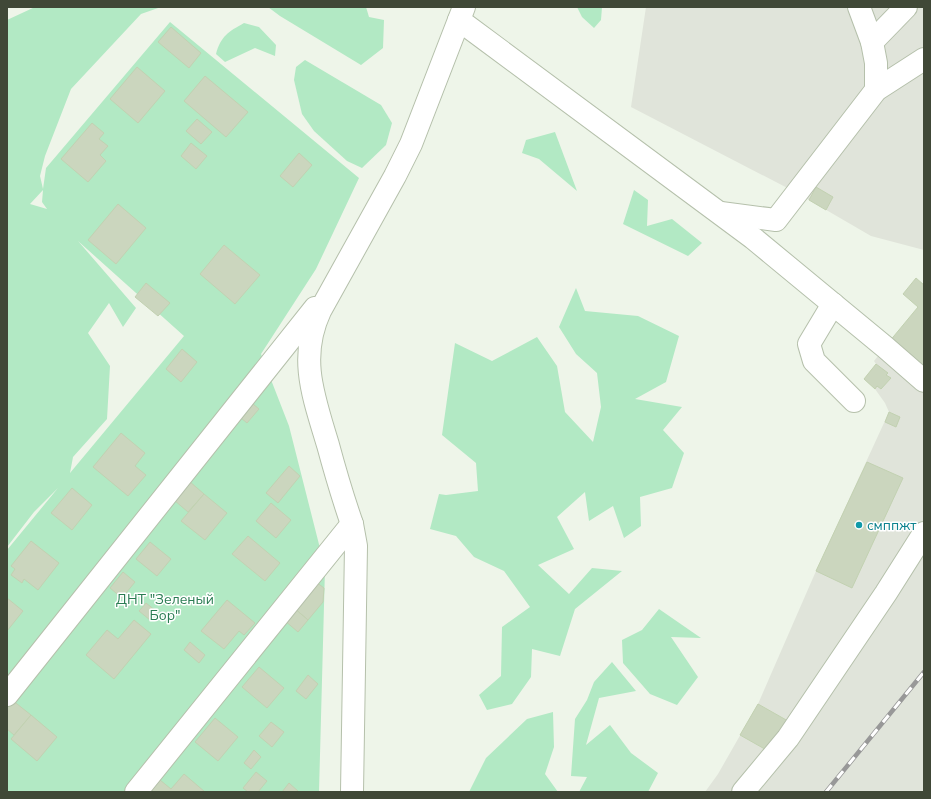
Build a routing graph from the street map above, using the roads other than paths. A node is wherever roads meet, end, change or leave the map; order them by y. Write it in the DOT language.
graph roads {
  1 [pos="859,7"];
  2 [pos="906,7"];
  3 [pos="462,14"];
  4 [pos="872,42"];
  5 [pos="924,59"];
  6 [pos="876,90"];
  7 [pos="719,213"];
  8 [pos="338,278"];
  9 [pos="833,304"];
  10 [pos="924,381"];
  11 [pos="854,401"];
  12 [pos="352,524"];
  13 [pos="924,533"];
  14 [pos="7,695"];
  15 [pos="136,792"];
  16 [pos="352,792"];
  17 [pos="743,792"];
  1 -- 4 [label="street"];
  2 -- 4 [label="street"];
  3 -- 7 [label="street"];
  3 -- 8 [label="street"];
  4 -- 6 [label="street"];
  5 -- 6 [label="street"];
  6 -- 7 [label="street"];
  7 -- 9 [label="street"];
  8 -- 12 [label="street"];
  8 -- 14 [label="street"];
  9 -- 10 [label="street"];
  9 -- 11 [label="street"];
  12 -- 15 [label="street"];
  12 -- 16 [label="street"];
  13 -- 17 [label="street"];
}
